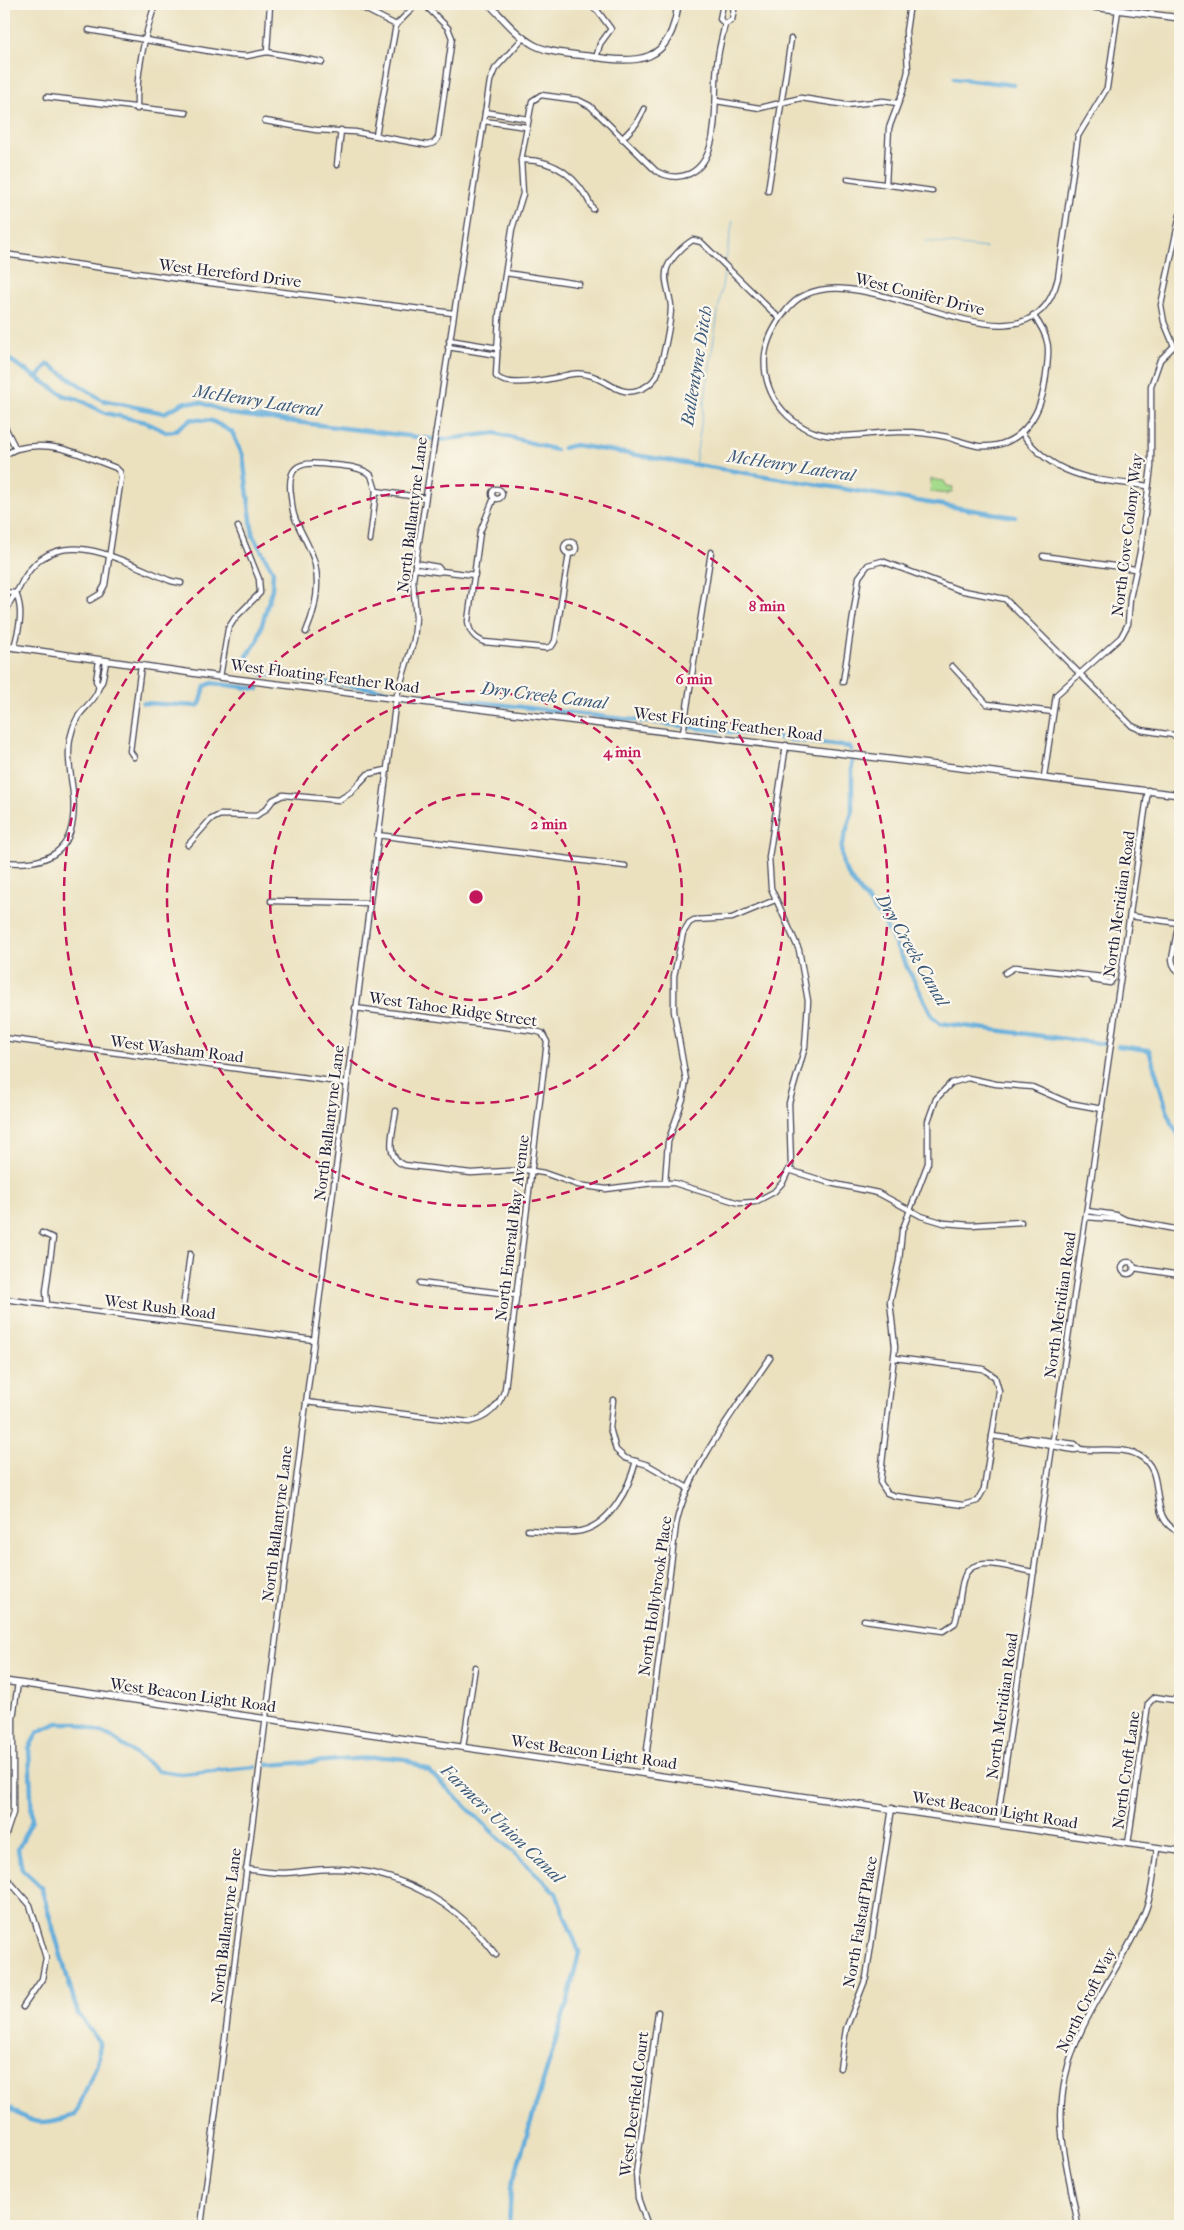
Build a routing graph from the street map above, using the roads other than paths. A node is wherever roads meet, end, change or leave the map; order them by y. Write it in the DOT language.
graph roads {
  1 [pos="155,4"];
  2 [pos="270,4"];
  3 [pos="355,4"];
  4 [pos="417,4"];
  5 [pos="424,4"];
  6 [pos="489,4"];
  7 [pos="587,4"];
  8 [pos="678,4"];
  9 [pos="723,4"];
  10 [pos="731,4"];
  11 [pos="910,4"];
  12 [pos="1070,4"];
  13 [pos="1118,10"];
  14 [pos="1180,18"];
  15 [pos="726,24"];
  16 [pos="396,25"];
  17 [pos="89,30"];
  18 [pos="523,38"];
  19 [pos="145,39"];
  20 [pos="791,39"];
  21 [pos="267,52"];
  22 [pos="596,58"];
  23 [pos="322,62"];
  24 [pos="47,97"];
  25 [pos="716,101"];
  26 [pos="782,103"];
  27 [pos="898,103"];
  28 [pos="138,109"];
  29 [pos="644,109"];
  30 [pos="485,112"];
  31 [pos="186,113"];
  32 [pos="528,119"];
  33 [pos="265,121"];
  34 [pos="484,121"];
  35 [pos="526,127"];
  36 [pos="341,130"];
  37 [pos="376,135"];
  38 [pos="622,139"];
  39 [pos="521,160"];
  40 [pos="337,165"];
  41 [pos="848,179"];
  42 [pos="886,184"];
  43 [pos="768,191"];
  44 [pos="932,191"];
  45 [pos="593,209"];
  46 [pos="1180,215"];
  47 [pos="4,254"];
  48 [pos="506,273"];
  49 [pos="579,284"];
  50 [pos="453,313"];
  51 [pos="1033,315"];
  52 [pos="779,318"];
  53 [pos="449,340"];
  54 [pos="1180,344"];
  55 [pos="1174,346"];
  56 [pos="448,347"];
  57 [pos="498,348"];
  58 [pos="497,354"];
  59 [pos="4,425"];
  60 [pos="1022,432"];
  61 [pos="16,449"];
  62 [pos="4,455"];
  63 [pos="1148,486"];
  64 [pos="376,491"];
  65 [pos="425,498"];
  66 [pos="494,498"];
  67 [pos="238,527"];
  68 [pos="370,540"];
  69 [pos="712,552"];
  70 [pos="569,554"];
  71 [pos="109,556"];
  72 [pos="1043,556"];
  73 [pos="415,563"];
  74 [pos="414,569"];
  75 [pos="1135,569"];
  76 [pos="441,571"];
  77 [pos="475,575"];
  78 [pos="181,583"];
  79 [pos="4,592"];
  80 [pos="16,594"];
  81 [pos="90,600"];
  82 [pos="306,632"];
  83 [pos="4,642"];
  84 [pos="4,646"];
  85 [pos="14,648"];
  86 [pos="99,661"];
  87 [pos="106,662"];
  88 [pos="141,666"];
  89 [pos="952,666"];
  90 [pos="1079,673"];
  91 [pos="220,677"];
  92 [pos="843,682"];
  93 [pos="99,686"];
  94 [pos="396,698"];
  95 [pos="1053,712"];
  96 [pos="684,733"];
  97 [pos="1180,736"];
  98 [pos="786,746"];
  99 [pos="134,757"];
  100 [pos="386,770"];
  101 [pos="1044,777"];
  102 [pos="1148,790"];
  103 [pos="1180,795"];
  104 [pos="377,835"];
  105 [pos="188,845"];
  106 [pos="4,862"];
  107 [pos="625,866"];
  108 [pos="775,900"];
  109 [pos="271,901"];
  110 [pos="368,903"];
  111 [pos="1130,916"];
  112 [pos="1180,916"];
  113 [pos="1178,923"];
  114 [pos="1005,973"];
  115 [pos="1180,976"];
  116 [pos="1120,982"];
  117 [pos="355,1008"];
  118 [pos="4,1038"];
  119 [pos="546,1038"];
  120 [pos="346,1084"];
  121 [pos="1102,1108"];
  122 [pos="396,1111"];
  123 [pos="532,1170"];
  124 [pos="789,1170"];
  125 [pos="665,1182"];
  126 [pos="910,1211"];
  127 [pos="1087,1211"];
  128 [pos="1086,1217"];
  129 [pos="1126,1220"];
  130 [pos="1021,1222"];
  131 [pos="1180,1230"];
  132 [pos="42,1234"];
  133 [pos="190,1254"];
  134 [pos="1134,1268"];
  135 [pos="1180,1275"];
  136 [pos="420,1283"];
  137 [pos="516,1295"];
  138 [pos="4,1299"];
  139 [pos="47,1305"];
  140 [pos="181,1322"];
  141 [pos="314,1340"];
  142 [pos="770,1358"];
  143 [pos="895,1358"];
  144 [pos="613,1400"];
  145 [pos="306,1402"];
  146 [pos="992,1436"];
  147 [pos="1053,1444"];
  148 [pos="636,1461"];
  149 [pos="688,1488"];
  150 [pos="528,1530"];
  151 [pos="1180,1532"];
  152 [pos="1034,1572"];
  153 [pos="864,1620"];
  154 [pos="475,1667"];
  155 [pos="4,1681"];
  156 [pos="18,1683"];
  157 [pos="1180,1701"];
  158 [pos="266,1719"];
  159 [pos="463,1747"];
  160 [pos="644,1773"];
  161 [pos="892,1808"];
  162 [pos="997,1823"];
  163 [pos="4,1840"];
  164 [pos="1128,1844"];
  165 [pos="1158,1849"];
  166 [pos="1180,1851"];
  167 [pos="246,1869"];
  168 [pos="4,1874"];
  169 [pos="496,1955"];
  170 [pos="23,2007"];
  171 [pos="658,2012"];
  172 [pos="840,2068"];
  173 [pos="201,2226"];
  174 [pos="648,2226"];
  175 [pos="1078,2226"];
  1 -- 19 [label="street"];
  2 -- 21 [label="street"];
  3 -- 16 [label="street"];
  4 -- 16 [label="street"];
  5 -- 37 [label="street"];
  6 -- 18 [label="main road"];
  7 -- 22 [label="street"];
  8 -- 22 [label="main road"];
  9 -- 15 [label="street"];
  10 -- 15 [label="street"];
  11 -- 27 [label="street"];
  12 -- 13 [label="main road"];
  13 -- 14 [label="main road"];
  13 -- 51 [label="street"];
  15 -- 25 [label="street"];
  16 -- 37 [label="street"];
  17 -- 19 [label="street"];
  18 -- 22 [label="main road"];
  18 -- 30 [label="street, North Ballantyne Lane"];
  19 -- 21 [label="street"];
  19 -- 28 [label="street"];
  20 -- 26 [label="street"];
  21 -- 23 [label="street"];
  24 -- 28 [label="street"];
  25 -- 26 [label="street"];
  25 -- 38 [label="street"];
  26 -- 27 [label="street"];
  26 -- 43 [label="street"];
  27 -- 42 [label="street"];
  28 -- 31 [label="street"];
  29 -- 38 [label="street"];
  30 -- 32 [label="street"];
  30 -- 34 [label="street, North Ballantyne Lane"];
  32 -- 35 [label="street"];
  32 -- 38 [label="street"];
  33 -- 36 [label="street"];
  34 -- 35 [label="street"];
  34 -- 50 [label="street, North Ballantyne Lane"];
  35 -- 39 [label="street"];
  36 -- 37 [label="street"];
  36 -- 40 [label="street"];
  39 -- 45 [label="street"];
  39 -- 48 [label="street"];
  41 -- 42 [label="street"];
  42 -- 44 [label="street"];
  46 -- 55 [label="street"];
  47 -- 50 [label="street, West Hereford Drive"];
  48 -- 49 [label="street"];
  48 -- 57 [label="street"];
  50 -- 53 [label="street, North Ballantyne Lane"];
  51 -- 52 [label="street, West Conifer Drive"];
  51 -- 60 [label="street"];
  52 -- 58 [label="street"];
  52 -- 60 [label="street"];
  53 -- 56 [label="street, North Ballantyne Lane"];
  53 -- 57 [label="street"];
  54 -- 55 [label="street"];
  55 -- 63 [label="street, North Cove Colony Way"];
  56 -- 58 [label="street"];
  56 -- 65 [label="street, North Ballantyne Lane"];
  57 -- 58 [label="street"];
  59 -- 61 [label="street"];
  60 -- 63 [label="street"];
  61 -- 62 [label="street"];
  61 -- 71 [label="street"];
  63 -- 75 [label="street, North Cove Colony Way"];
  64 -- 65 [label="street"];
  64 -- 68 [label="street"];
  64 -- 82 [label="street"];
  65 -- 73 [label="street, North Ballantyne Lane"];
  66 -- 77 [label="street"];
  67 -- 91 [label="street"];
  69 -- 96 [label="street"];
  70 -- 77 [label="street"];
  71 -- 78 [label="street"];
  71 -- 80 [label="street"];
  71 -- 81 [label="street"];
  72 -- 75 [label="street"];
  73 -- 74 [label="street, North Ballantyne Lane"];
  73 -- 76 [label="street"];
  74 -- 76 [label="street"];
  74 -- 94 [label="street, North Ballantyne Lane"];
  75 -- 90 [label="street, North Cove Colony Way"];
  76 -- 77 [label="street"];
  79 -- 80 [label="street"];
  80 -- 83 [label="street"];
  80 -- 85 [label="street"];
  84 -- 85 [label="main road, West Floating Feather Road"];
  85 -- 86 [label="main road, West Floating Feather Road"];
  86 -- 87 [label="main road, West Floating Feather Road"];
  86 -- 93 [label="street"];
  87 -- 88 [label="main road, West Floating Feather Road"];
  87 -- 93 [label="street"];
  88 -- 91 [label="main road, West Floating Feather Road"];
  88 -- 99 [label="street"];
  89 -- 95 [label="street"];
  90 -- 92 [label="street"];
  90 -- 95 [label="street, North Cove Colony Way"];
  90 -- 97 [label="street"];
  91 -- 94 [label="main road, West Floating Feather Road"];
  93 -- 106 [label="street"];
  94 -- 96 [label="main road, West Floating Feather Road"];
  94 -- 100 [label="street, North Ballantyne Lane"];
  95 -- 101 [label="street, North Cove Colony Way"];
  96 -- 98 [label="main road, West Floating Feather Road"];
  98 -- 101 [label="main road, West Floating Feather Road"];
  98 -- 108 [label="street"];
  100 -- 104 [label="street, North Ballantyne Lane"];
  100 -- 105 [label="street"];
  101 -- 102 [label="main road, West Floating Feather Road"];
  102 -- 103 [label="main road, West Floating Feather Road"];
  102 -- 111 [label="street, North Meridian Road"];
  104 -- 107 [label="street"];
  104 -- 110 [label="street, North Ballantyne Lane"];
  108 -- 124 [label="street"];
  108 -- 125 [label="street"];
  109 -- 110 [label="street"];
  110 -- 117 [label="street, North Ballantyne Lane"];
  111 -- 113 [label="street"];
  111 -- 116 [label="street, North Meridian Road"];
  112 -- 113 [label="street"];
  113 -- 115 [label="street"];
  114 -- 116 [label="street"];
  116 -- 121 [label="street, North Meridian Road"];
  117 -- 119 [label="street, West Tahoe Ridge Street"];
  117 -- 120 [label="street, North Ballantyne Lane"];
  118 -- 120 [label="street, West Washam Road"];
  119 -- 123 [label="street, North Emerald Bay Avenue"];
  120 -- 141 [label="street, North Ballantyne Lane"];
  121 -- 126 [label="street"];
  121 -- 127 [label="street, North Meridian Road"];
  122 -- 123 [label="street"];
  123 -- 125 [label="street"];
  123 -- 137 [label="street, North Emerald Bay Avenue"];
  124 -- 125 [label="street"];
  124 -- 126 [label="street"];
  126 -- 130 [label="street"];
  126 -- 143 [label="street"];
  127 -- 128 [label="street, North Meridian Road"];
  127 -- 129 [label="street"];
  128 -- 129 [label="street"];
  128 -- 147 [label="street, North Meridian Road"];
  129 -- 131 [label="street"];
  132 -- 139 [label="street"];
  133 -- 140 [label="street"];
  134 -- 135 [label="street"];
  136 -- 137 [label="street"];
  137 -- 145 [label="street, North Emerald Bay Avenue"];
  138 -- 139 [label="street, West Rush Road"];
  139 -- 140 [label="street, West Rush Road"];
  140 -- 141 [label="street, West Rush Road"];
  141 -- 145 [label="street, North Ballantyne Lane"];
  142 -- 149 [label="street, North Hollybrook Place"];
  143 -- 146 [label="street"];
  143 -- 146 [label="street"];
  144 -- 148 [label="street"];
  145 -- 158 [label="street, North Ballantyne Lane"];
  146 -- 147 [label="street"];
  147 -- 151 [label="street"];
  147 -- 152 [label="street, North Meridian Road"];
  148 -- 149 [label="street"];
  148 -- 150 [label="street"];
  149 -- 160 [label="street, North Hollybrook Place"];
  152 -- 153 [label="street"];
  152 -- 162 [label="street, North Meridian Road"];
  154 -- 159 [label="street"];
  155 -- 156 [label="main road, West Beacon Light Road"];
  156 -- 158 [label="main road, West Beacon Light Road"];
  156 -- 163 [label="street"];
  157 -- 164 [label="street, North Croft Lane"];
  158 -- 159 [label="main road, West Beacon Light Road"];
  158 -- 167 [label="street, North Ballantyne Lane"];
  159 -- 160 [label="main road, West Beacon Light Road"];
  160 -- 161 [label="main road, West Beacon Light Road"];
  161 -- 162 [label="main road, West Beacon Light Road"];
  161 -- 172 [label="street, North Falstaff Place"];
  162 -- 164 [label="main road, West Beacon Light Road"];
  164 -- 165 [label="main road, West Beacon Light Road"];
  165 -- 166 [label="main road, West Beacon Light Road"];
  165 -- 175 [label="street, North Croft Way"];
  167 -- 169 [label="street"];
  167 -- 173 [label="street, North Ballantyne Lane"];
  168 -- 170 [label="street"];
  171 -- 174 [label="street, West Deerfield Court"];
}
